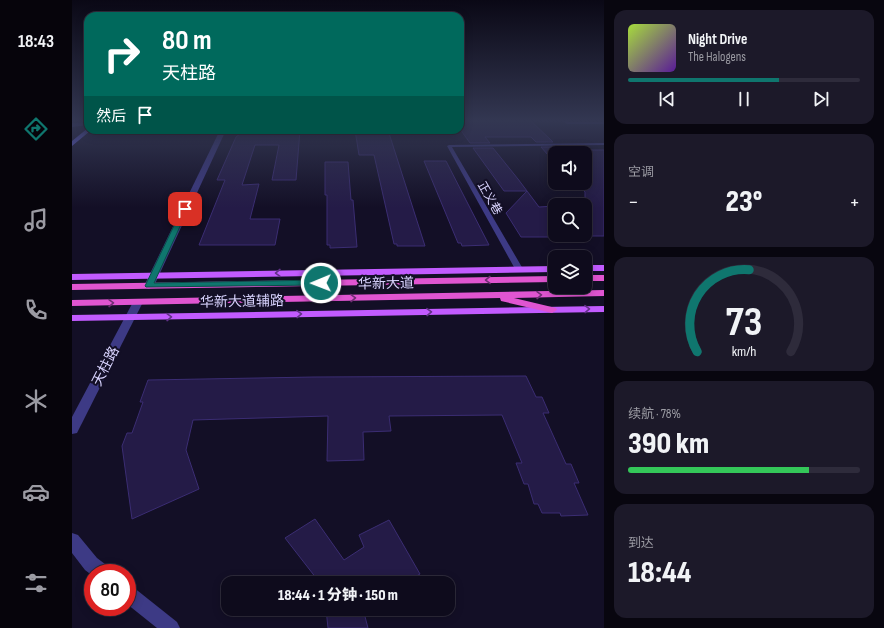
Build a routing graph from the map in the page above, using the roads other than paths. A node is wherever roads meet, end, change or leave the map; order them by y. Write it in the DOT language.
graph roads {
  1 [pos="214,149"];
  2 [pos="451,149"];
  3 [pos="592,268"];
  4 [pos="604,268"];
  5 [pos="519,269"];
  6 [pos="548,269"];
  7 [pos="154,276"];
  8 [pos="72,277"];
  9 [pos="592,278"];
  10 [pos="604,278"];
  11 [pos="548,279"];
  12 [pos="149,286"];
  13 [pos="72,287"];
  14 [pos="604,293"];
  15 [pos="487,295"];
  16 [pos="138,302"];
  17 [pos="72,303"];
  18 [pos="604,309"];
  19 [pos="552,310"];
  20 [pos="130,317"];
  21 [pos="72,318"];
  22 [pos="72,429"];
  23 [pos="72,540"];
  24 [pos="91,564"];
  25 [pos="136,600"];
  26 [pos="171,628"];
  1 -- 7 [label="street"];
  2 -- 5 [label="lane, 正义巷"];
  3 -- 4 [label="main road"];
  5 -- 6 [label="main road, 华新大道辅路"];
  5 -- 7 [label="main road, 华新大道辅路, one-way"];
  7 -- 8 [label="main road, 华新大道辅路"];
  7 -- 12 [label="street"];
  9 -- 10 [label="highway"];
  11 -- 12 [label="highway, 华新大道, one-way"];
  12 -- 13 [label="highway, 华新大道"];
  15 -- 14 [label="highway, 华新大道, one-way"];
  16 -- 15 [label="highway, 华新大道, one-way"];
  15 -- 19 [label="highway"];
  17 -- 16 [label="highway, 华新大道, one-way"];
  16 -- 20 [label="street, 天柱路"];
  19 -- 18 [label="main road, 华新大道辅路, one-way"];
  20 -- 19 [label="main road, 华新大道辅路, one-way"];
  20 -- 21 [label="main road, 华新大道辅路"];
  20 -- 22 [label="street, 天柱路"];
  23 -- 24 [label="street"];
  25 -- 26 [label="street"];
}
